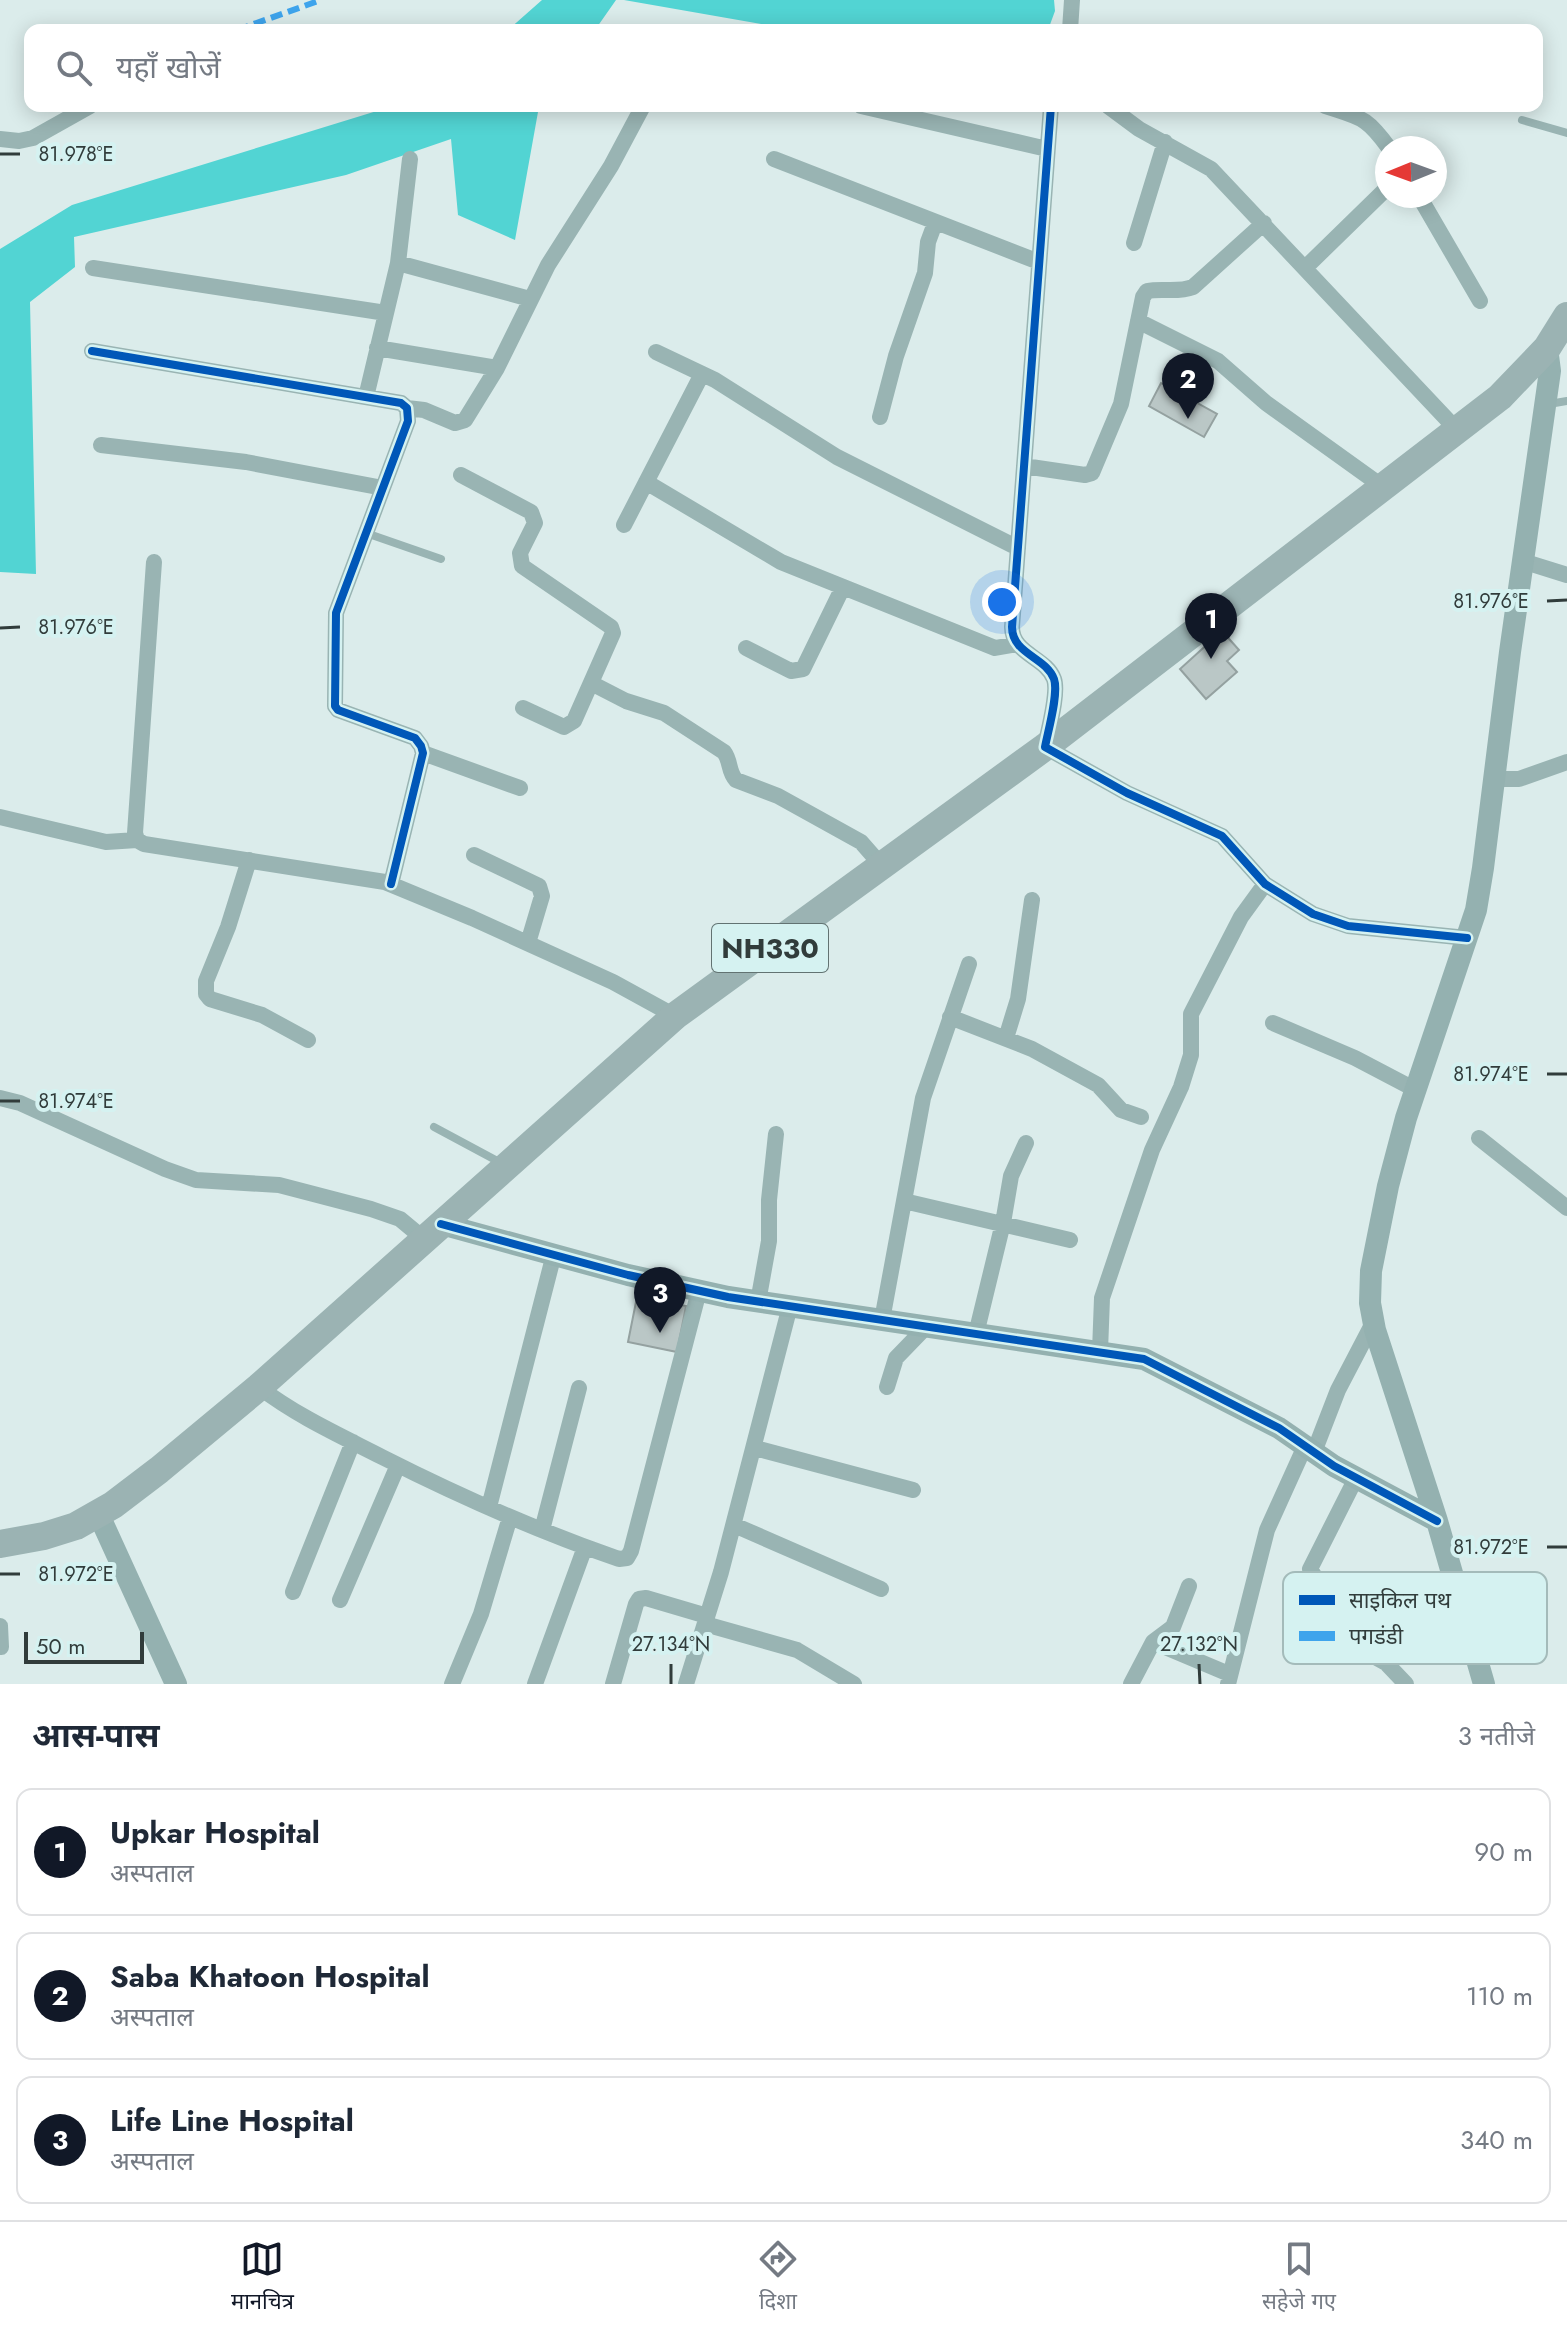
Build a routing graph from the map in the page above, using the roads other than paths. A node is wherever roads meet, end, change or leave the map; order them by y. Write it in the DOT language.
graph roads {
  1 [pos="1072,0"];
  2 [pos="1070,24"];
  3 [pos="79,112"];
  4 [pos="640,112"];
  5 [pos="887,112"];
  6 [pos="1050,112"];
  7 [pos="1116,112"];
  8 [pos="1343,112"];
  9 [pos="1522,120"];
  10 [pos="1567,133"];
  11 [pos="1381,136"];
  12 [pos="0,139"];
  13 [pos="1165,142"];
  14 [pos="1047,149"];
  15 [pos="410,159"];
  16 [pos="774,159"];
  17 [pos="1375,200"];
  18 [pos="1426,208"];
  19 [pos="935,223"];
  20 [pos="1264,223"];
  21 [pos="1134,243"];
  22 [pos="1039,262"];
  23 [pos="398,263"];
  24 [pos="93,268"];
  25 [pos="1305,268"];
  26 [pos="530,299"];
  27 [pos="1480,301"];
  28 [pos="386,313"];
  29 [pos="1567,316"];
  30 [pos="1138,321"];
  31 [pos="377,348"];
  32 [pos="1547,348"];
  33 [pos="92,351"];
  34 [pos="656,352"];
  35 [pos="497,368"];
  36 [pos="702,374"];
  37 [pos="366,397"];
  38 [pos="1567,401"];
  39 [pos="1544,405"];
  40 [pos="407,408"];
  41 [pos="880,417"];
  42 [pos="1457,430"];
  43 [pos="101,445"];
  44 [pos="1024,466"];
  45 [pos="461,475"];
  46 [pos="646,482"];
  47 [pos="1383,487"];
  48 [pos="383,488"];
  49 [pos="624,525"];
  50 [pos="366,533"];
  51 [pos="1018,548"];
  52 [pos="441,559"];
  53 [pos="1522,561"];
  54 [pos="154,562"];
  55 [pos="1567,575"];
  56 [pos="843,587"];
  57 [pos="1017,644"];
  58 [pos="746,648"];
  59 [pos="591,683"];
  60 [pos="523,708"];
  61 [pos="1045,747"];
  62 [pos="423,753"];
  63 [pos="1567,762"];
  64 [pos="1495,779"];
  65 [pos="520,788"];
  66 [pos="0,817"];
  67 [pos="137,840"];
  68 [pos="474,855"];
  69 [pos="249,860"];
  70 [pos="882,866"];
  71 [pos="391,884"];
  72 [pos="1265,884"];
  73 [pos="1032,900"];
  74 [pos="1467,938"];
  75 [pos="528,943"];
  76 [pos="969,964"];
  77 [pos="675,1016"];
  78 [pos="950,1017"];
  79 [pos="1273,1023"];
  80 [pos="1006,1038"];
  81 [pos="308,1040"];
  82 [pos="1416,1090"];
  83 [pos="0,1098"];
  84 [pos="1141,1117"];
  85 [pos="434,1127"];
  86 [pos="776,1134"];
  87 [pos="1479,1138"];
  88 [pos="1026,1143"];
  89 [pos="507,1166"];
  90 [pos="904,1201"];
  91 [pos="1567,1208"];
  92 [pos="1003,1223"];
  93 [pos="433,1232"];
  94 [pos="1070,1240"];
  95 [pos="554,1254"];
  96 [pos="699,1291"];
  97 [pos="758,1302"];
  98 [pos="790,1306"];
  99 [pos="882,1320"];
  100 [pos="1374,1321"];
  101 [pos="926,1327"];
  102 [pos="976,1334"];
  103 [pos="1100,1351"];
  104 [pos="259,1387"];
  105 [pos="887,1387"];
  106 [pos="579,1388"];
  107 [pos="353,1442"];
  108 [pos="755,1448"];
  109 [pos="1304,1454"];
  110 [pos="398,1465"];
  111 [pos="1350,1489"];
  112 [pos="913,1490"];
  113 [pos="489,1507"];
  114 [pos="98,1513"];
  115 [pos="510,1517"];
  116 [pos="734,1525"];
  117 [pos="1438,1525"];
  118 [pos="542,1530"];
  119 [pos="0,1544"];
  120 [pos="585,1547"];
  121 [pos="1312,1572"];
  122 [pos="1451,1572"];
  123 [pos="1189,1586"];
  124 [pos="881,1589"];
  125 [pos="293,1592"];
  126 [pos="340,1600"];
  127 [pos="706,1620"];
  128 [pos="0,1626"];
  129 [pos="1153,1642"];
  130 [pos="1,1647"];
  131 [pos="1387,1664"];
  132 [pos="1478,1664"];
  133 [pos="1229,1679"];
  134 [pos="693,1682"];
  135 [pos="176,1684"];
  136 [pos="452,1684"];
  137 [pos="535,1684"];
  138 [pos="613,1684"];
  139 [pos="854,1684"];
  140 [pos="1131,1684"];
  141 [pos="1406,1684"];
  142 [pos="1484,1684"];
  1 -- 2 [label="street"];
  3 -- 12 [label="street"];
  4 -- 26 [label="street"];
  5 -- 14 [label="street"];
  6 -- 14 [label="street"];
  7 -- 13 [label="street"];
  8 -- 11 [label="street"];
  9 -- 10 [label="lane"];
  13 -- 20 [label="street"];
  13 -- 21 [label="street"];
  14 -- 22 [label="street"];
  15 -- 23 [label="street"];
  16 -- 19 [label="street"];
  17 -- 25 [label="street"];
  18 -- 27 [label="street"];
  19 -- 22 [label="street"];
  19 -- 41 [label="street"];
  20 -- 25 [label="street"];
  20 -- 30 [label="street"];
  22 -- 44 [label="street"];
  23 -- 26 [label="street"];
  23 -- 28 [label="street"];
  24 -- 28 [label="street"];
  25 -- 42 [label="street"];
  26 -- 35 [label="street"];
  28 -- 31 [label="street"];
  29 -- 32 [label="highway, NH330"];
  30 -- 44 [label="street"];
  30 -- 47 [label="street"];
  31 -- 35 [label="street"];
  31 -- 37 [label="street"];
  32 -- 39 [label="main road"];
  32 -- 42 [label="highway, NH330"];
  33 -- 37 [label="street"];
  34 -- 36 [label="street"];
  35 -- 40 [label="street"];
  36 -- 46 [label="street"];
  36 -- 51 [label="street"];
  37 -- 40 [label="street"];
  38 -- 39 [label="lane"];
  39 -- 53 [label="main road"];
  40 -- 48 [label="street"];
  42 -- 47 [label="highway, NH330"];
  43 -- 48 [label="street"];
  44 -- 51 [label="street"];
  45 -- 59 [label="street"];
  46 -- 49 [label="street"];
  46 -- 56 [label="street"];
  47 -- 61 [label="highway, NH330"];
  48 -- 50 [label="street"];
  50 -- 52 [label="lane"];
  50 -- 62 [label="street"];
  51 -- 57 [label="street"];
  53 -- 55 [label="street"];
  53 -- 64 [label="main road"];
  54 -- 67 [label="street"];
  56 -- 57 [label="street"];
  56 -- 58 [label="street"];
  57 -- 61 [label="street"];
  59 -- 60 [label="street"];
  59 -- 70 [label="street"];
  61 -- 70 [label="highway, NH330"];
  61 -- 72 [label="street"];
  62 -- 65 [label="street"];
  62 -- 71 [label="street"];
  63 -- 64 [label="street"];
  64 -- 74 [label="main road"];
  66 -- 67 [label="street"];
  67 -- 69 [label="street"];
  68 -- 75 [label="street"];
  69 -- 71 [label="street"];
  69 -- 81 [label="street"];
  70 -- 77 [label="highway, NH330"];
  71 -- 75 [label="street"];
  72 -- 74 [label="street"];
  72 -- 103 [label="street"];
  73 -- 80 [label="street"];
  74 -- 82 [label="main road"];
  75 -- 77 [label="street"];
  76 -- 78 [label="street"];
  77 -- 89 [label="highway, NH330"];
  78 -- 80 [label="street"];
  78 -- 90 [label="street"];
  79 -- 82 [label="street"];
  80 -- 84 [label="street"];
  82 -- 100 [label="main road"];
  83 -- 93 [label="street"];
  85 -- 89 [label="lane"];
  86 -- 97 [label="street"];
  87 -- 91 [label="street"];
  88 -- 92 [label="street"];
  89 -- 93 [label="highway, NH330"];
  90 -- 92 [label="street"];
  90 -- 99 [label="street"];
  92 -- 94 [label="street"];
  92 -- 102 [label="street"];
  93 -- 95 [label="main road"];
  93 -- 104 [label="highway, NH330"];
  95 -- 96 [label="main road"];
  95 -- 113 [label="street"];
  96 -- 97 [label="main road"];
  96 -- 120 [label="street"];
  97 -- 98 [label="main road"];
  98 -- 99 [label="main road"];
  98 -- 108 [label="street"];
  99 -- 101 [label="main road"];
  100 -- 109 [label="street"];
  100 -- 117 [label="main road"];
  101 -- 102 [label="main road"];
  101 -- 105 [label="street"];
  102 -- 103 [label="main road"];
  103 -- 109 [label="main road"];
  104 -- 107 [label="street"];
  104 -- 114 [label="highway, NH330"];
  106 -- 118 [label="street"];
  107 -- 110 [label="street"];
  107 -- 125 [label="street"];
  108 -- 112 [label="street"];
  108 -- 116 [label="street"];
  109 -- 111 [label="main road"];
  109 -- 133 [label="street"];
  110 -- 113 [label="street"];
  110 -- 126 [label="street"];
  111 -- 117 [label="main road"];
  111 -- 121 [label="street"];
  113 -- 115 [label="street"];
  114 -- 119 [label="highway, NH330"];
  114 -- 135 [label="main road"];
  115 -- 118 [label="street"];
  115 -- 136 [label="street"];
  116 -- 124 [label="street"];
  116 -- 127 [label="street"];
  117 -- 122 [label="main road"];
  118 -- 120 [label="street"];
  120 -- 137 [label="street"];
  123 -- 129 [label="street"];
  127 -- 134 [label="street"];
  127 -- 138 [label="street"];
  127 -- 139 [label="street"];
  128 -- 130 [label="street"];
  129 -- 133 [label="street"];
  129 -- 140 [label="street"];
  131 -- 141 [label="street"];
  132 -- 142 [label="main road"];
}
